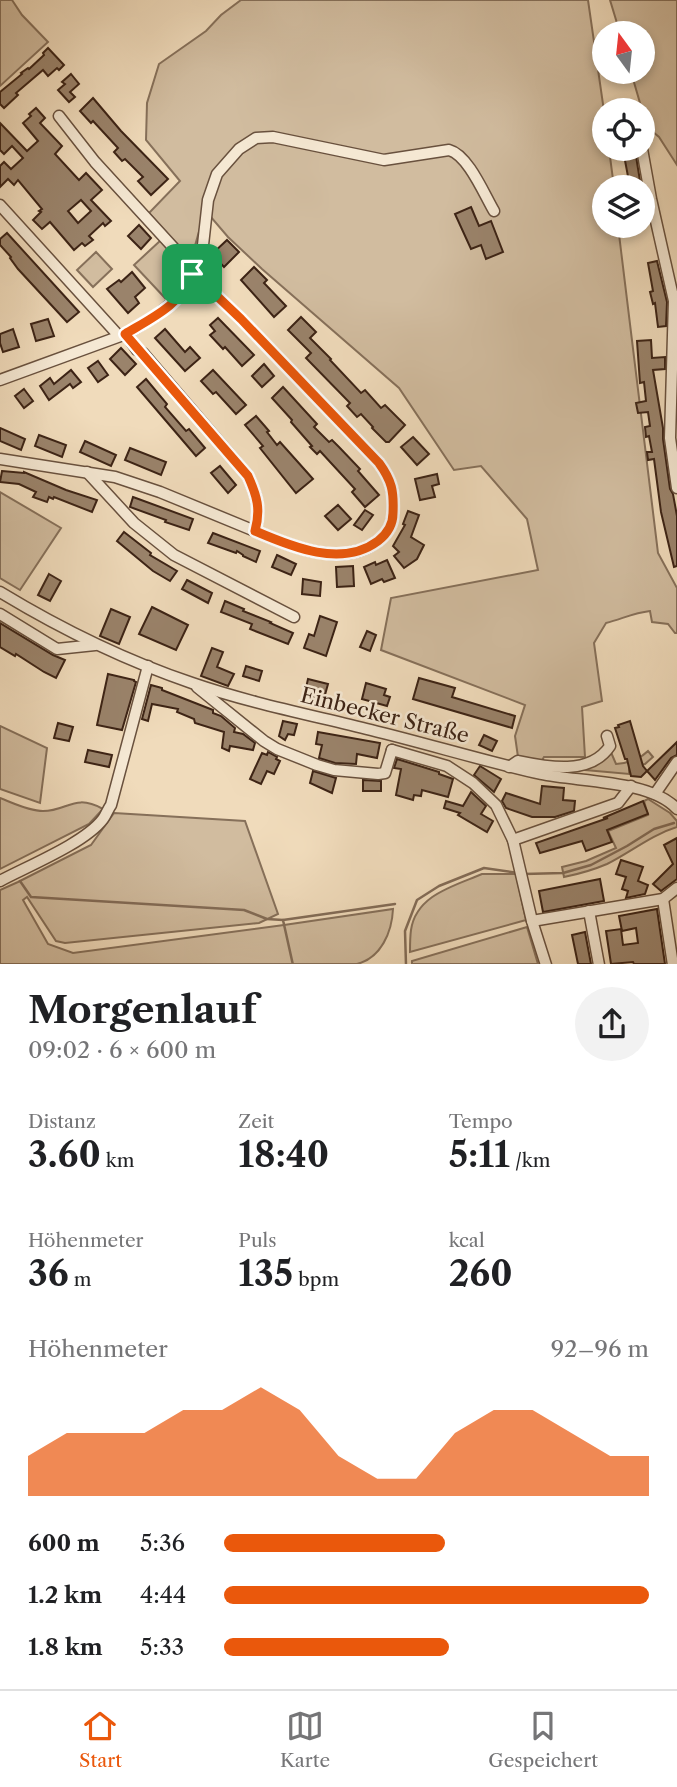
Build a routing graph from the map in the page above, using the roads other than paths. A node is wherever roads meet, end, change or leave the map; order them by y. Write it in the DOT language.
graph roads {
  1 [pos="59,116"];
  2 [pos="646,161"];
  3 [pos="0,205"];
  4 [pos="494,211"];
  5 [pos="192,272"];
  6 [pos="122,335"];
  7 [pos="0,380"];
  8 [pos="0,459"];
  9 [pos="87,472"];
  10 [pos="677,488"];
  11 [pos="255,531"];
  12 [pos="0,592"];
  13 [pos="0,614"];
  14 [pos="294,617"];
  15 [pos="96,645"];
  16 [pos="148,666"];
  17 [pos="192,683"];
  18 [pos="387,734"];
  19 [pos="607,736"];
  20 [pos="392,750"];
  21 [pos="677,762"];
  22 [pos="509,767"];
  23 [pos="631,786"];
  24 [pos="655,794"];
  25 [pos="675,802"];
  26 [pos="513,840"];
  27 [pos="0,881"];
  28 [pos="677,888"];
  29 [pos="663,899"];
  30 [pos="589,911"];
  31 [pos="532,921"];
  32 [pos="546,964"];
  33 [pos="599,964"];
  34 [pos="673,964"];
  1 -- 5 [label="street"];
  2 -- 10 [label="street"];
  3 -- 6 [label="street"];
  4 -- 5 [label="street"];
  5 -- 6 [label="street"];
  5 -- 11 [label="street"];
  6 -- 7 [label="street"];
  6 -- 11 [label="street"];
  8 -- 9 [label="street"];
  9 -- 11 [label="street"];
  9 -- 14 [label="street"];
  12 -- 15 [label="street, Einbecker Straße"];
  13 -- 15 [label="street, Einbecker Straße"];
  15 -- 16 [label="street, Einbecker Straße"];
  16 -- 17 [label="street, Einbecker Straße"];
  16 -- 27 [label="street"];
  17 -- 18 [label="street, Einbecker Straße"];
  17 -- 20 [label="street"];
  18 -- 20 [label="street"];
  18 -- 22 [label="street, Einbecker Straße"];
  19 -- 22 [label="street"];
  20 -- 26 [label="street"];
  21 -- 24 [label="street"];
  22 -- 23 [label="street, Einbecker Straße"];
  23 -- 24 [label="street, Einbecker Straße"];
  23 -- 26 [label="street"];
  24 -- 25 [label="street, Einbecker Straße"];
  26 -- 31 [label="street"];
  28 -- 29 [label="street"];
  29 -- 30 [label="street"];
  29 -- 34 [label="street"];
  30 -- 31 [label="street"];
  30 -- 33 [label="street"];
  31 -- 32 [label="street"];
}
